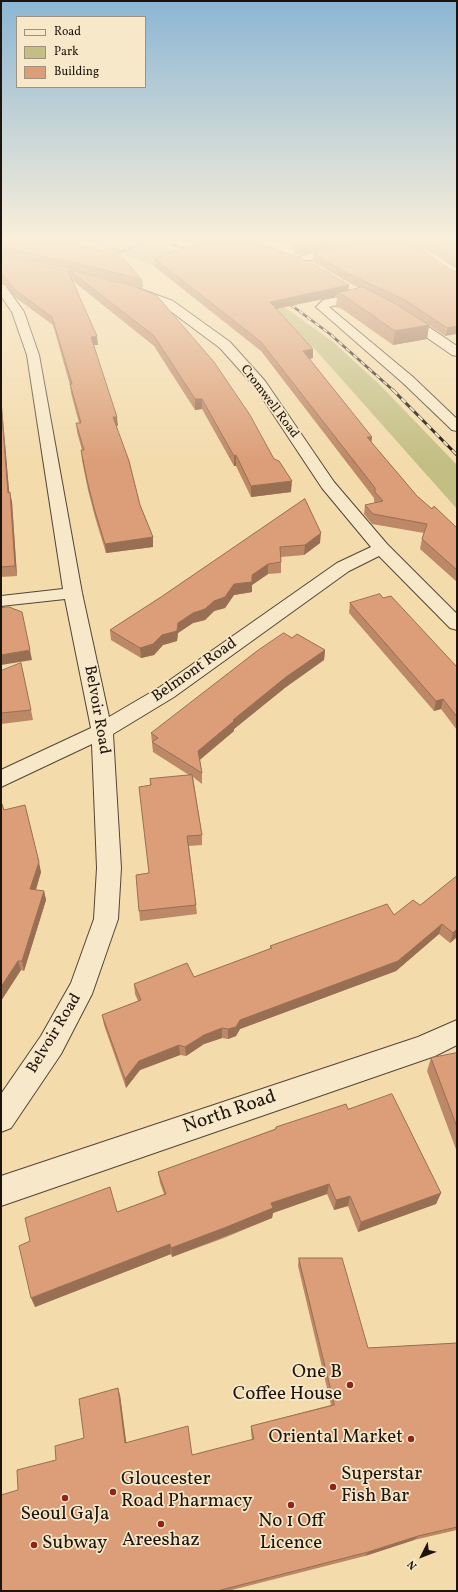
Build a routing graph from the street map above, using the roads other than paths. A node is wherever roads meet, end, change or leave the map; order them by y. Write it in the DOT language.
graph roads {
  1 [pos="13,313"];
  2 [pos="181,313"];
  3 [pos="329,313"];
  4 [pos="398,313"];
  5 [pos="457,352"];
  6 [pos="457,427"];
  7 [pos="381,548"];
  8 [pos="73,593"];
  9 [pos="1,601"];
  10 [pos="457,624"];
  11 [pos="102,731"];
  12 [pos="1,779"];
  13 [pos="457,1032"];
  14 [pos="1,1118"];
  15 [pos="1,1191"];
  1 -- 8 [label="street, Belvoir Road"];
  2 -- 7 [label="street, Cromwell Road"];
  3 -- 6 [label="street"];
  4 -- 5 [label="street"];
  7 -- 10 [label="street, Cromwell Road"];
  7 -- 11 [label="street, Belmont Road"];
  8 -- 9 [label="street"];
  8 -- 11 [label="street, Belvoir Road"];
  11 -- 12 [label="street, Belmont Road"];
  11 -- 14 [label="street, Belvoir Road"];
  13 -- 15 [label="street, North Road"];
}
